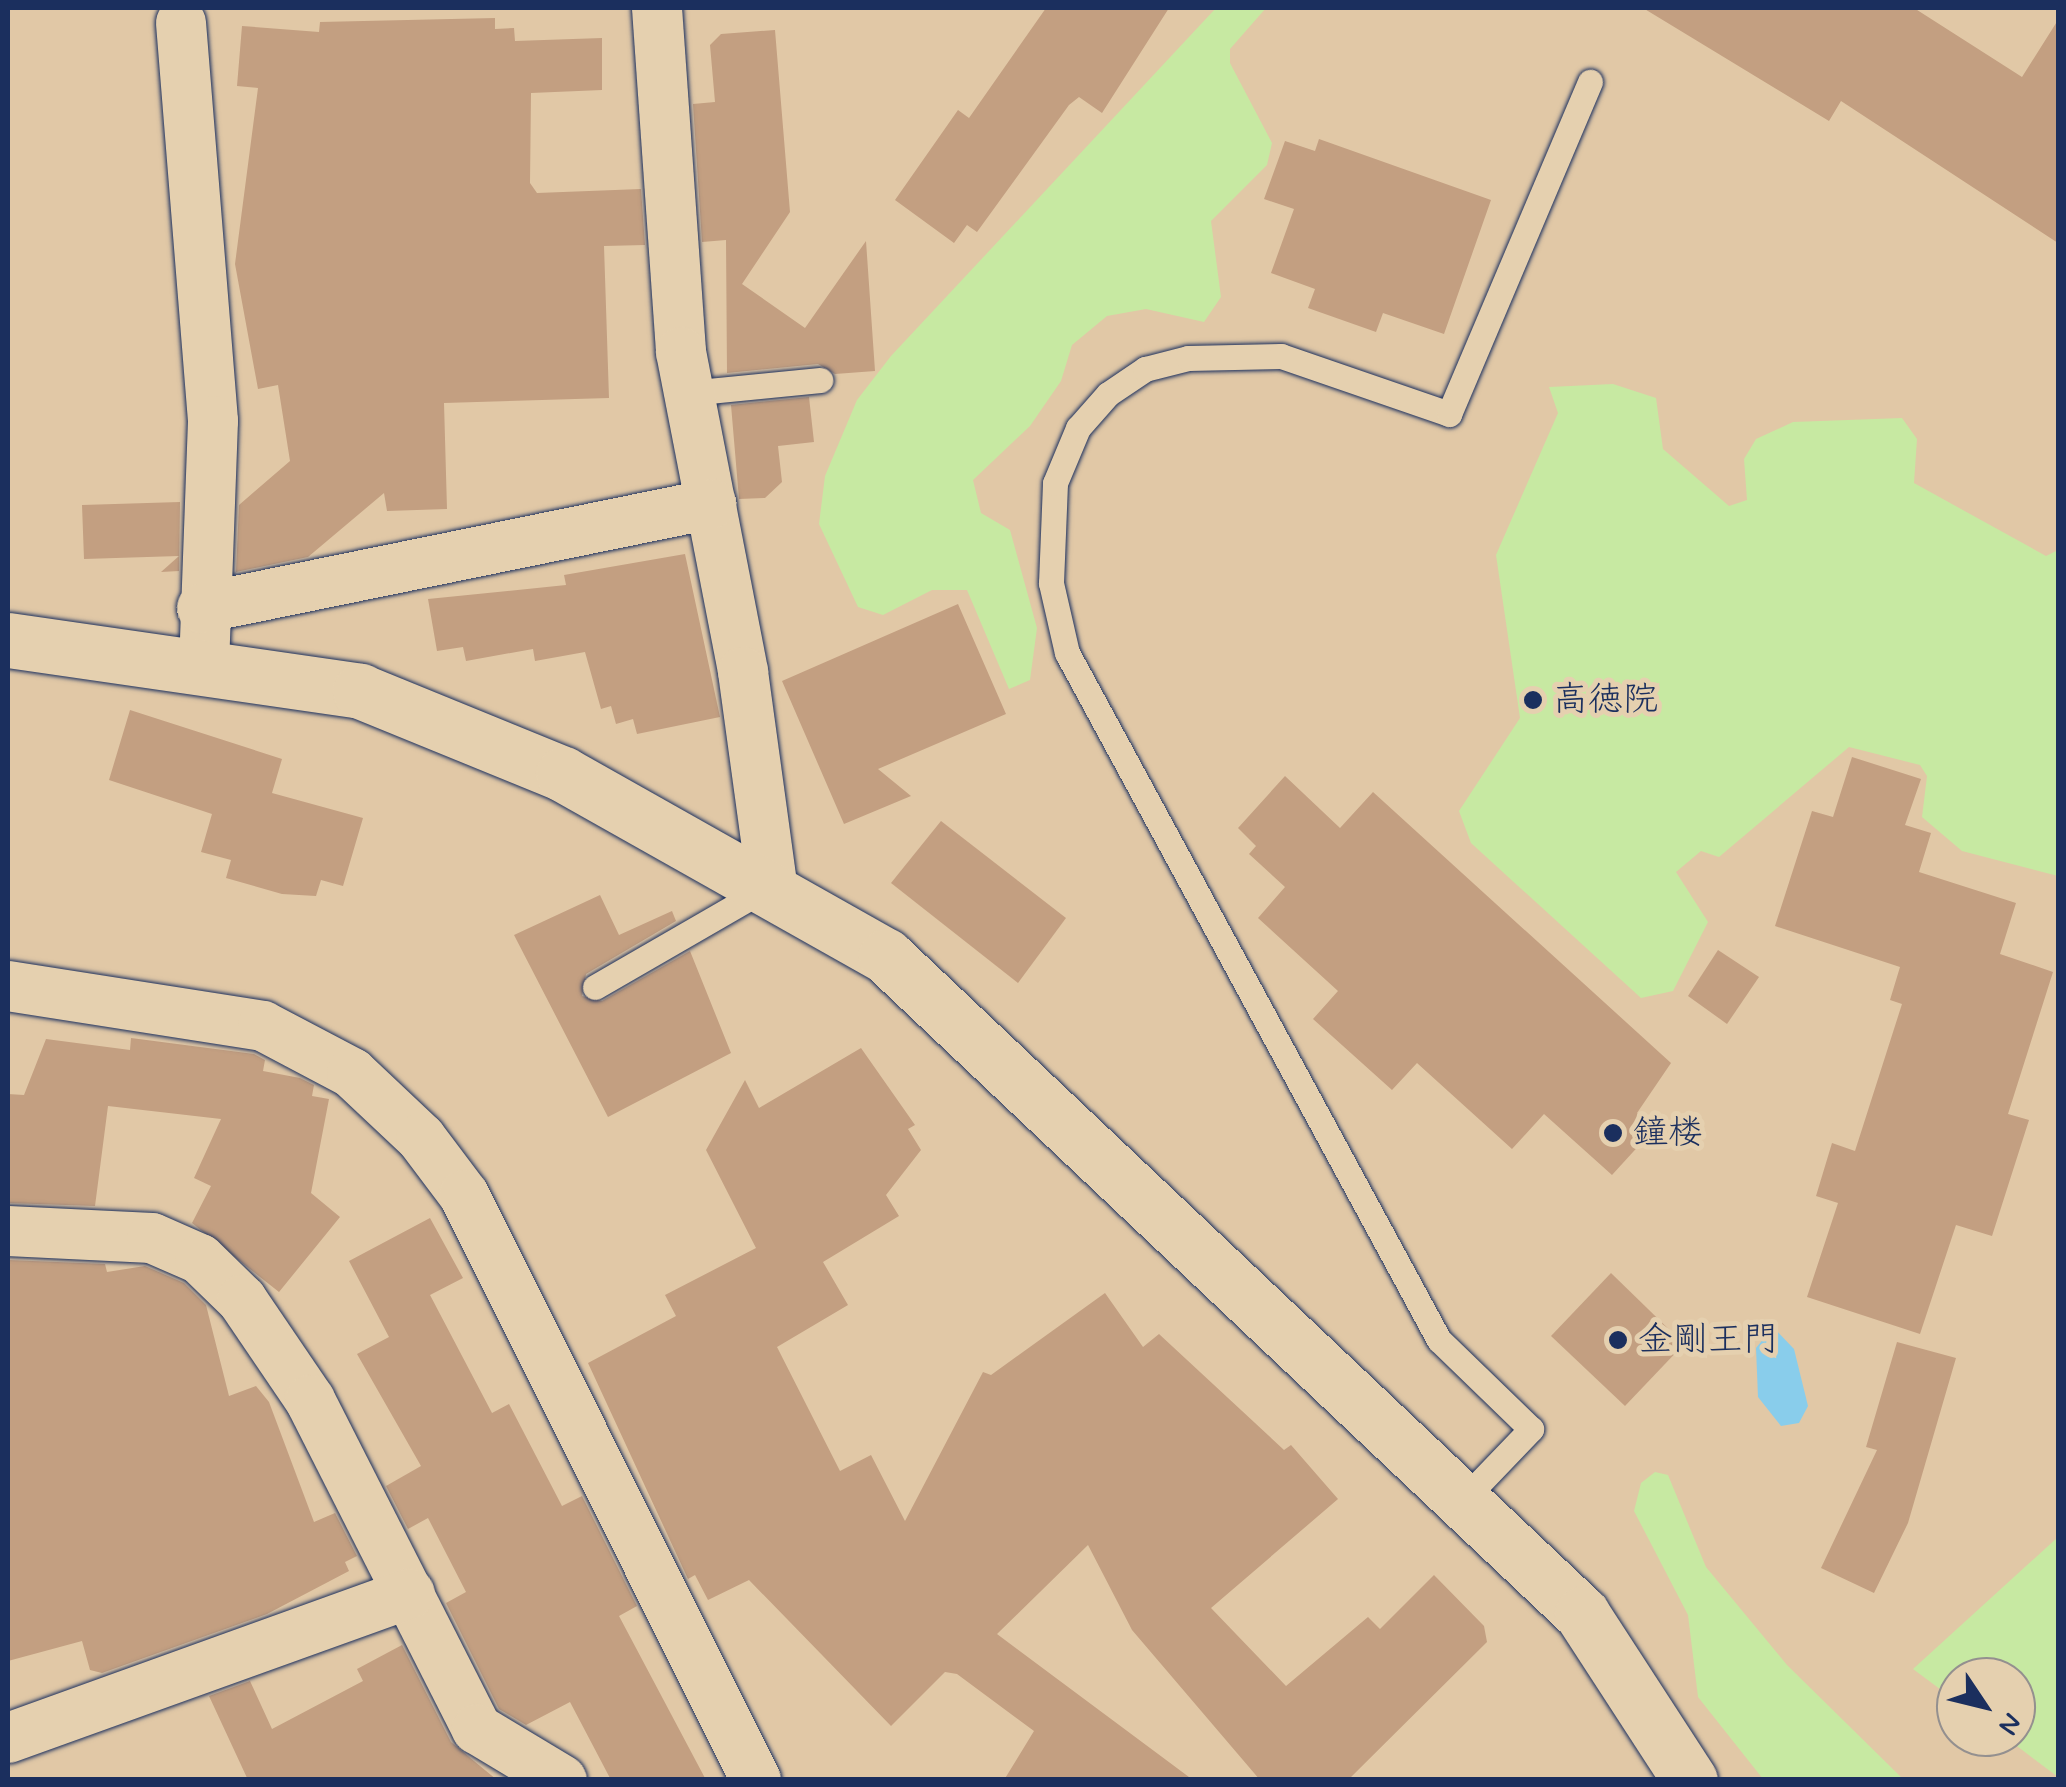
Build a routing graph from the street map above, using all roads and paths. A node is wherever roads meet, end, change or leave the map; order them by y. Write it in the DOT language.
graph roads {
  1 [pos="657,8"];
  2 [pos="180,23"];
  3 [pos="1590,82"];
  4 [pos="820,380"];
  5 [pos="688,392"];
  6 [pos="711,504"];
  7 [pos="202,608"];
  8 [pos="8,640"];
  9 [pos="204,666"];
  10 [pos="772,884"];
  11 [pos="8,986"];
  12 [pos="594,987"];
  13 [pos="8,1231"];
  14 [pos="1462,1501"];
  15 [pos="410,1593"];
  16 [pos="8,1738"];
  17 [pos="562,1780"];
  18 [pos="756,1780"];
  19 [pos="1690,1780"];
  1 -- 5 [label="street"];
  2 -- 7 [label="street"];
  3 -- 14 [label="lane"];
  4 -- 5 [label="lane"];
  5 -- 6 [label="street"];
  6 -- 7 [label="street"];
  6 -- 10 [label="street"];
  7 -- 9 [label="street"];
  8 -- 9 [label="street"];
  9 -- 10 [label="street"];
  10 -- 12 [label="lane"];
  10 -- 14 [label="street"];
  11 -- 18 [label="street"];
  13 -- 15 [label="street"];
  14 -- 19 [label="street"];
  15 -- 16 [label="street"];
  15 -- 17 [label="street"];
}
